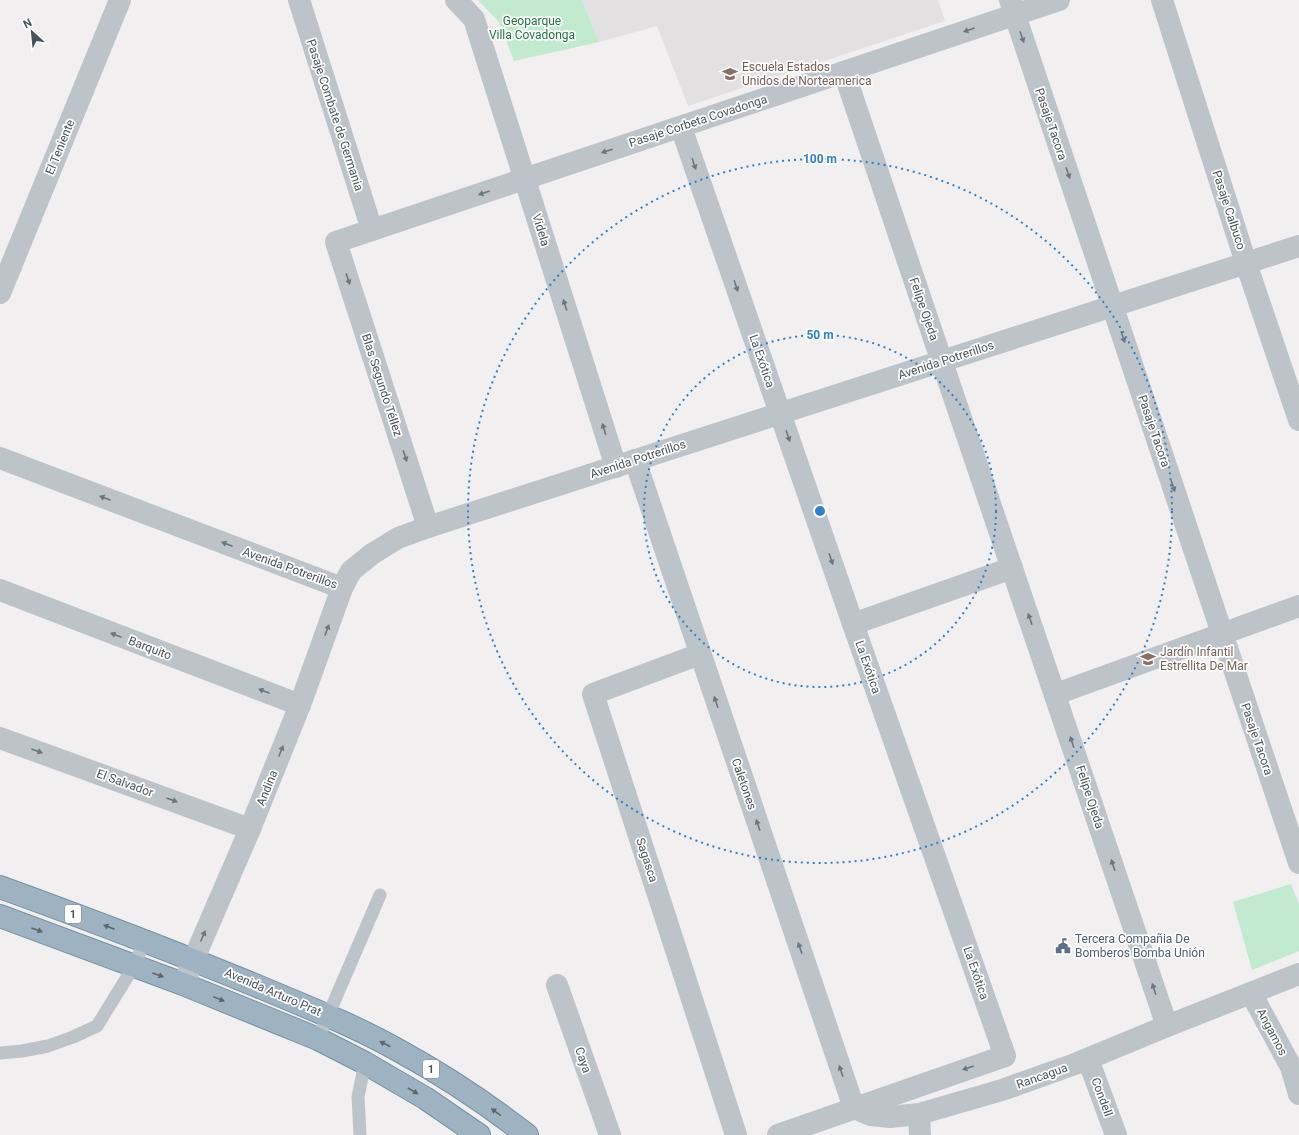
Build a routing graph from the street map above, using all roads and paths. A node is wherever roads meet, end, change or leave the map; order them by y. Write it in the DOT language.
graph roads {
  1 [pos="120,0"];
  2 [pos="299,0"];
  3 [pos="456,0"];
  4 [pos="1059,0"];
  5 [pos="1162,0"];
  6 [pos="1012,7"];
  7 [pos="844,72"];
  8 [pos="681,127"];
  9 [pos="525,179"];
  10 [pos="372,230"];
  11 [pos="336,242"];
  12 [pos="1299,246"];
  13 [pos="1246,263"];
  14 [pos="0,293"];
  15 [pos="1112,306"];
  16 [pos="941,362"];
  17 [pos="781,413"];
  18 [pos="1299,420"];
  19 [pos="0,458"];
  20 [pos="626,463"];
  21 [pos="428,527"];
  22 [pos="1012,568"];
  23 [pos="342,588"];
  24 [pos="0,590"];
  25 [pos="1299,606"];
  26 [pos="853,624"];
  27 [pos="1222,634"];
  28 [pos="700,654"];
  29 [pos="1056,694"];
  30 [pos="300,705"];
  31 [pos="0,738"];
  32 [pos="250,829"];
  33 [pos="1299,863"];
  34 [pos="0,887"];
  35 [pos="380,895"];
  36 [pos="0,916"];
  37 [pos="145,942"];
  38 [pos="193,959"];
  39 [pos="134,966"];
  40 [pos="1299,974"];
  41 [pos="183,984"];
  42 [pos="557,985"];
  43 [pos="1251,993"];
  44 [pos="328,1015"];
  45 [pos="1167,1026"];
  46 [pos="318,1039"];
  47 [pos="0,1053"];
  48 [pos="1088,1059"];
  49 [pos="365,1063"];
  50 [pos="1299,1094"];
  51 [pos="854,1108"];
  52 [pos="920,1125"];
  53 [pos="360,1135"];
  54 [pos="478,1135"];
  55 [pos="527,1135"];
  56 [pos="610,1135"];
  57 [pos="736,1135"];
  58 [pos="778,1135"];
  59 [pos="1116,1135"];
  1 -- 14 [label="street, El Teniente"];
  2 -- 10 [label="street, Pasaje Combate de Germania"];
  3 -- 9 [label="street, Videla"];
  4 -- 6 [label="street, Pasaje Corbeta Covadonga"];
  5 -- 13 [label="street, Pasaje Calbuco"];
  6 -- 7 [label="street, Pasaje Corbeta Covadonga, one-way"];
  6 -- 15 [label="street, Pasaje Tacora, one-way"];
  7 -- 8 [label="street, Pasaje Corbeta Covadonga"];
  7 -- 16 [label="street, Felipe Ojeda"];
  8 -- 9 [label="street, Pasaje Corbeta Covadonga, one-way"];
  8 -- 17 [label="street, La Exótica, one-way"];
  9 -- 10 [label="street, Pasaje Corbeta Covadonga, one-way"];
  20 -- 9 [label="street, Videla, one-way"];
  10 -- 11 [label="street, Pasaje Corbeta Covadonga"];
  11 -- 21 [label="street, Blas Segundo Téllez, one-way"];
  12 -- 13 [label="street, Avenida Potrerillos"];
  13 -- 15 [label="street, Avenida Potrerillos"];
  13 -- 18 [label="street, Pasaje Calbuco"];
  15 -- 16 [label="street, Avenida Potrerillos"];
  15 -- 27 [label="street, Pasaje Tacora, one-way"];
  16 -- 17 [label="street, Avenida Potrerillos"];
  16 -- 22 [label="street, Felipe Ojeda"];
  17 -- 20 [label="street, Avenida Potrerillos"];
  17 -- 26 [label="street, La Exótica, one-way"];
  23 -- 19 [label="street, Avenida Potrerillos, one-way"];
  20 -- 21 [label="street, Avenida Potrerillos"];
  20 -- 28 [label="street, Caletones"];
  21 -- 23 [label="street, Avenida Potrerillos"];
  22 -- 26 [label="street"];
  29 -- 22 [label="street, Felipe Ojeda, one-way"];
  30 -- 23 [label="street, Andina, one-way"];
  30 -- 24 [label="street, Barquito, one-way"];
  25 -- 27 [label="street"];
  26 -- 51 [label="street, La Exótica, one-way"];
  27 -- 29 [label="street"];
  27 -- 33 [label="street, Pasaje Tacora"];
  51 -- 28 [label="street, Caletones, one-way"];
  28 -- 57 [label="street, Sagasca"];
  45 -- 29 [label="street, Felipe Ojeda, one-way"];
  32 -- 30 [label="street, Andina, one-way"];
  31 -- 32 [label="street, El Salvador, one-way"];
  38 -- 32 [label="street, Andina, one-way"];
  37 -- 34 [label="highway, Avenida Arturo Prat / 1, one-way"];
  35 -- 44 [label="lane"];
  36 -- 39 [label="highway, 1, one-way"];
  37 -- 38 [label="highway, Avenida Arturo Prat / 1"];
  37 -- 39 [label="lane"];
  38 -- 41 [label="street, Andina"];
  38 -- 44 [label="highway, Avenida Arturo Prat / 1"];
  39 -- 41 [label="highway, 1, one-way"];
  39 -- 47 [label="lane"];
  40 -- 43 [label="street, Rancagua"];
  41 -- 46 [label="highway, 1, one-way"];
  42 -- 56 [label="street, Caya"];
  43 -- 45 [label="street, Rancagua"];
  43 -- 50 [label="street, Angamos"];
  44 -- 46 [label="lane"];
  55 -- 44 [label="highway, Avenida Arturo Prat / 1, one-way"];
  45 -- 48 [label="street, Rancagua"];
  46 -- 49 [label="highway, 1"];
  48 -- 52 [label="street, Rancagua"];
  48 -- 59 [label="street, Condell"];
  49 -- 53 [label="lane"];
  49 -- 54 [label="highway, 1, one-way"];
  51 -- 52 [label="street, Rancagua"];
  51 -- 58 [label="street"];
}
